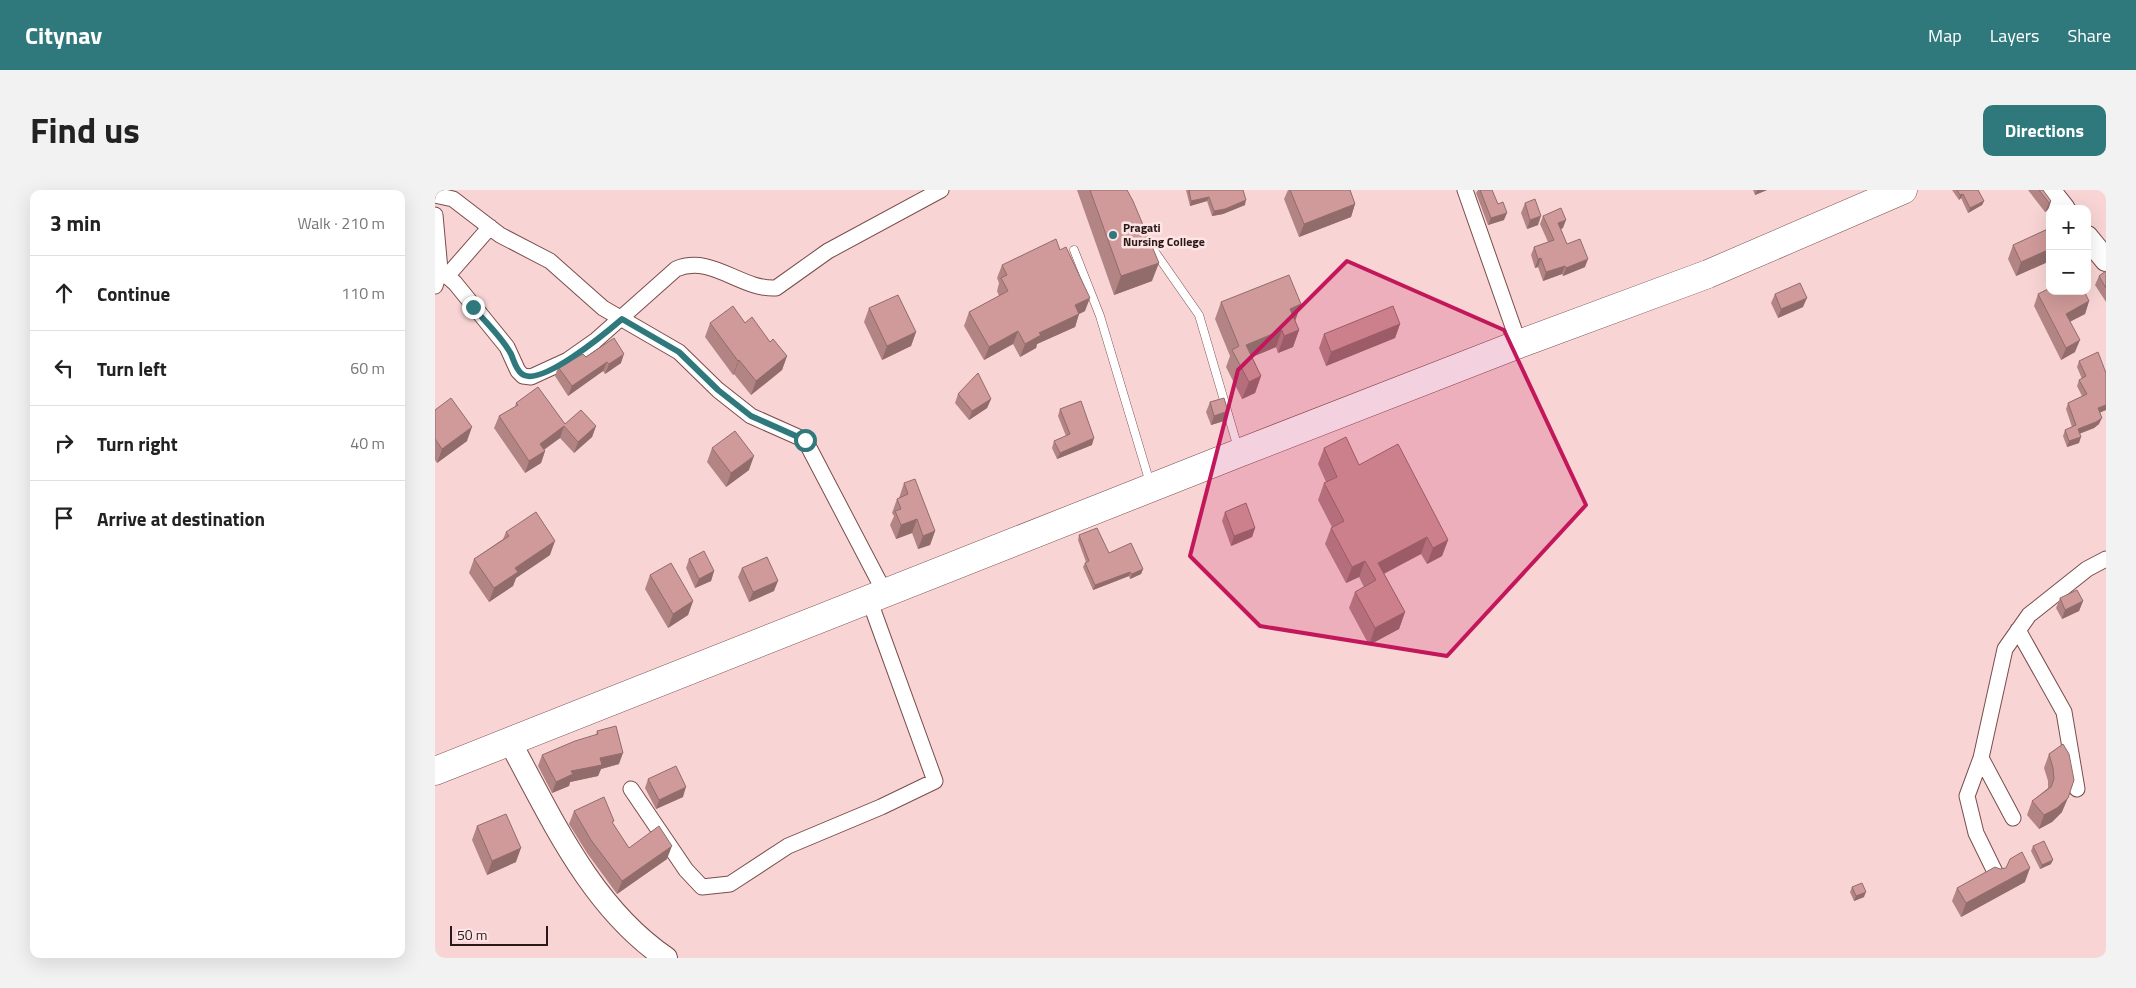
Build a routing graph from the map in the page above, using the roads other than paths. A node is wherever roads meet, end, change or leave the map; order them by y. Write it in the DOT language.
graph roads {
  1 [pos="941,190"];
  2 [pos="1465,190"];
  3 [pos="1901,190"];
  4 [pos="2049,190"];
  5 [pos="435,195"];
  6 [pos="2061,205"];
  7 [pos="435,215"];
  8 [pos="489,227"];
  9 [pos="1143,236"];
  10 [pos="2091,242"];
  11 [pos="1074,250"];
  12 [pos="2106,260"];
  13 [pos="444,273"];
  14 [pos="435,286"];
  15 [pos="622,319"];
  16 [pos="1519,344"];
  17 [pos="1239,453"];
  18 [pos="1151,488"];
  19 [pos="2106,559"];
  20 [pos="877,596"];
  21 [pos="2018,630"];
  22 [pos="510,742"];
  23 [pos="1981,758"];
  24 [pos="435,771"];
  25 [pos="631,789"];
  26 [pos="2077,789"];
  27 [pos="2013,818"];
  28 [pos="1996,874"];
  29 [pos="666,958"];
  1 -- 15 [label="street"];
  2 -- 16 [label="street"];
  3 -- 16 [label="highway"];
  4 -- 6 [label="street"];
  5 -- 8 [label="street"];
  7 -- 13 [label="street"];
  8 -- 13 [label="street"];
  8 -- 15 [label="street"];
  9 -- 17 [label="lane"];
  10 -- 12 [label="street"];
  11 -- 18 [label="lane"];
  13 -- 14 [label="street"];
  13 -- 15 [label="street"];
  15 -- 20 [label="street"];
  16 -- 17 [label="highway"];
  17 -- 18 [label="highway"];
  18 -- 20 [label="highway"];
  19 -- 21 [label="street"];
  20 -- 22 [label="highway"];
  20 -- 25 [label="street"];
  21 -- 23 [label="street"];
  21 -- 26 [label="street"];
  22 -- 24 [label="highway"];
  22 -- 29 [label="street"];
  23 -- 27 [label="street"];
  23 -- 28 [label="street"];
}
